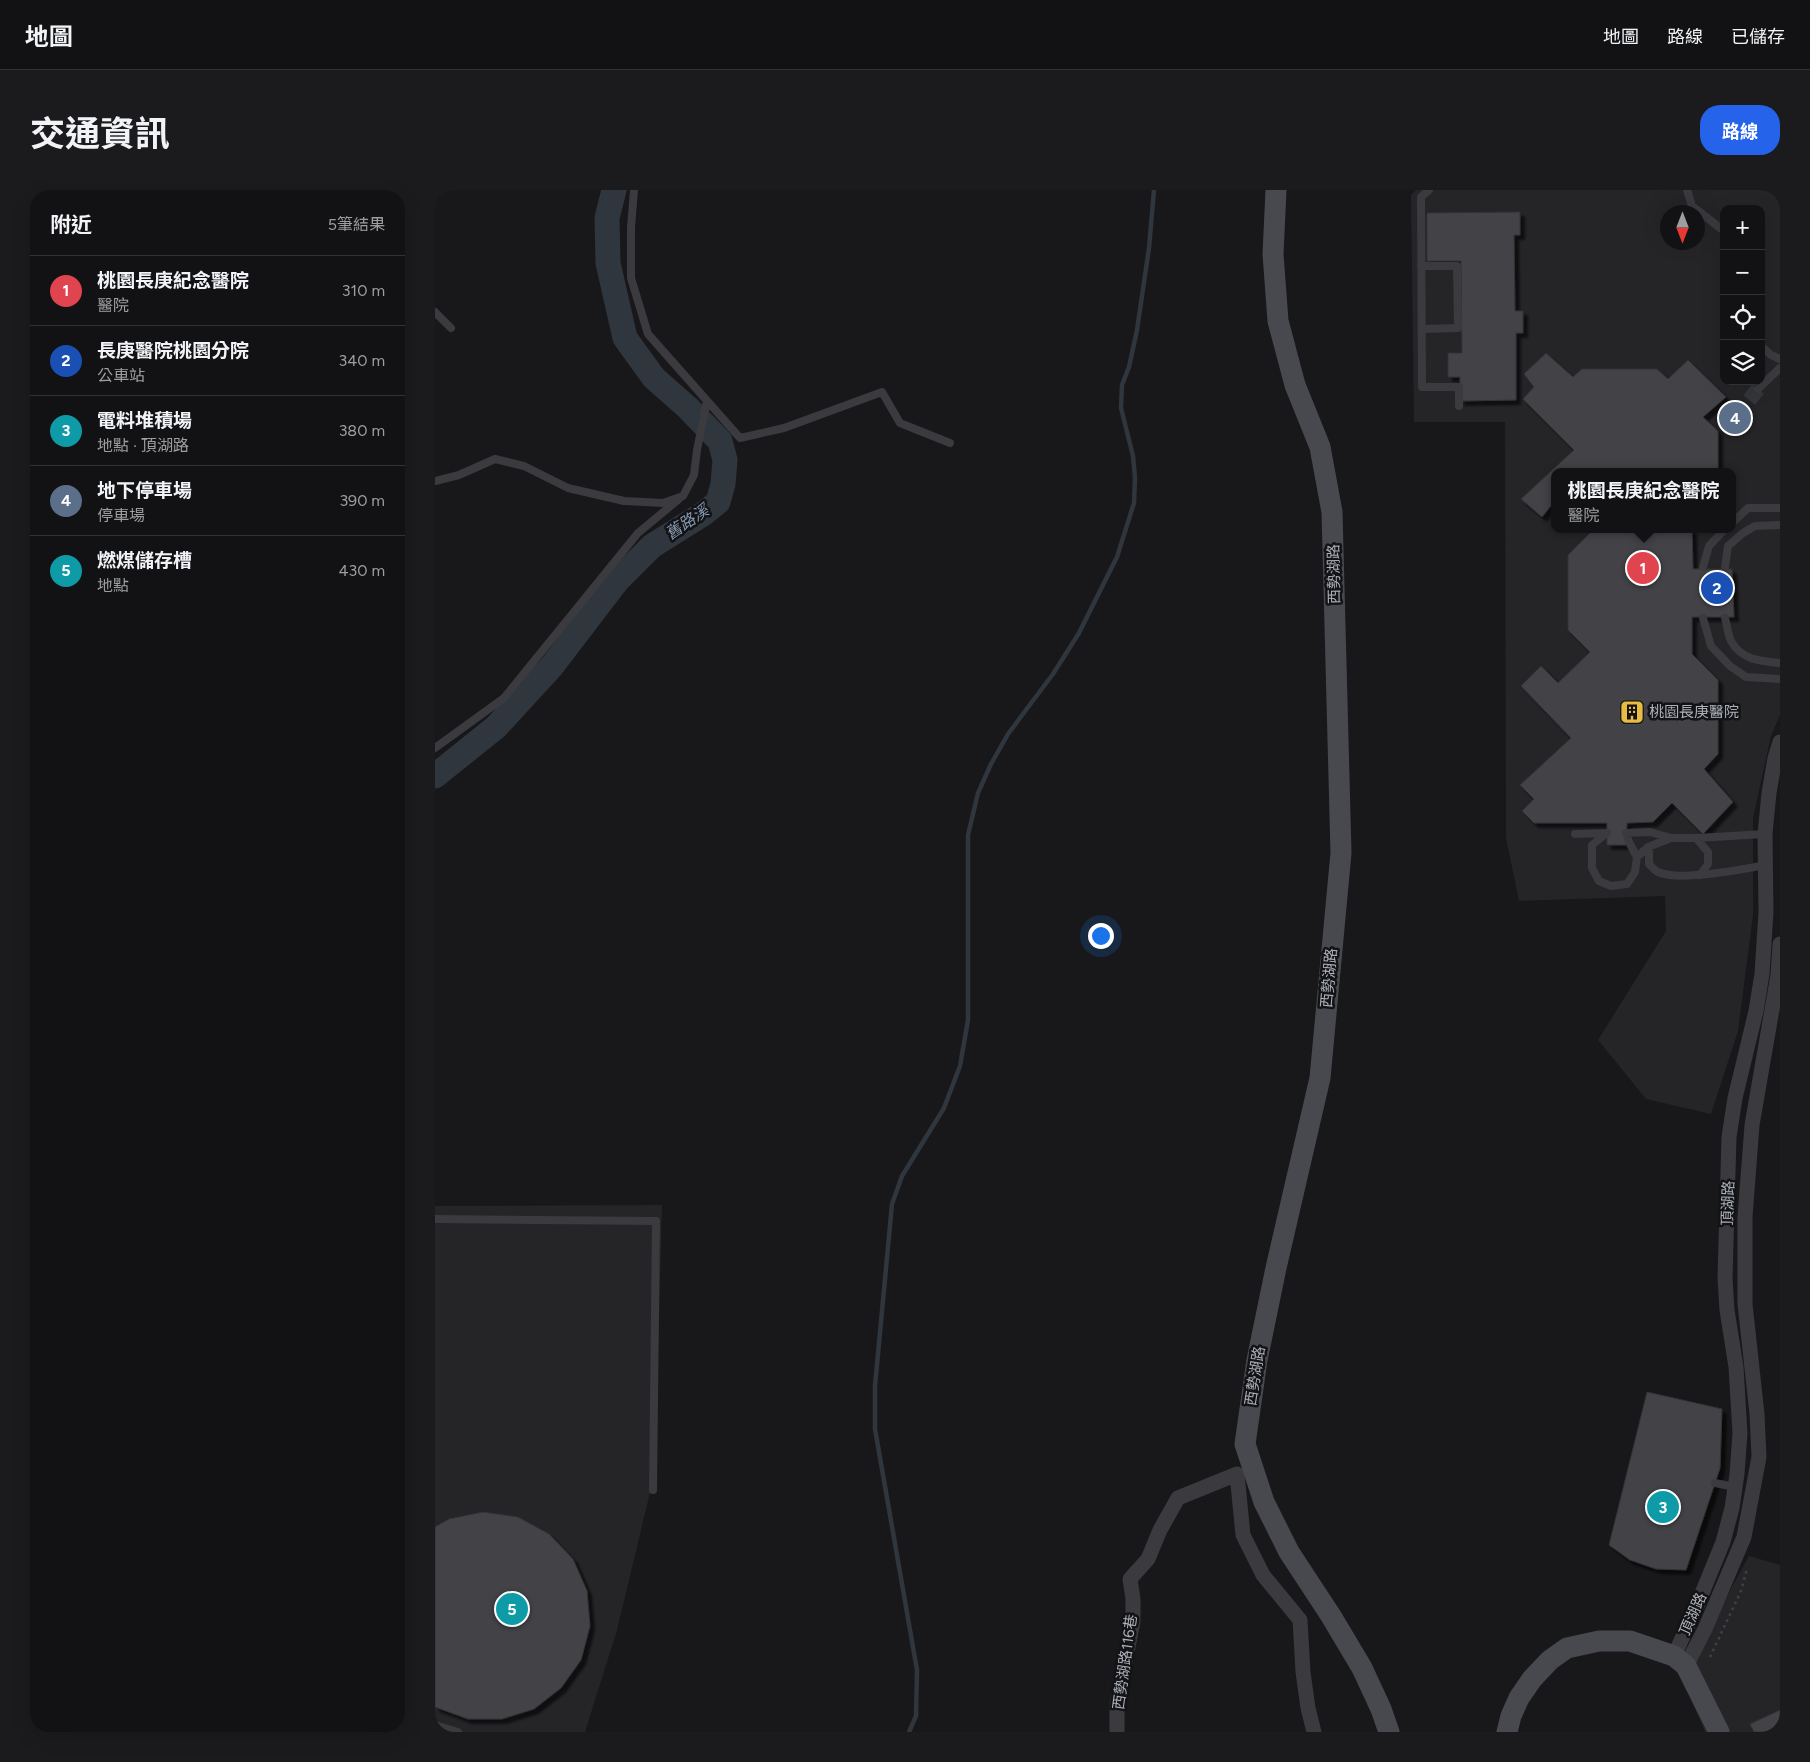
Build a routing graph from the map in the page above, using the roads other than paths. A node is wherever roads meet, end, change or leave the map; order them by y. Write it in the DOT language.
graph roads {
  1 [pos="634,190"];
  2 [pos="1275,190"];
  3 [pos="1429,190"];
  4 [pos="1687,190"];
  5 [pos="1720,228"];
  6 [pos="1421,266"];
  7 [pos="435,312"];
  8 [pos="451,328"];
  9 [pos="1422,329"];
  10 [pos="1765,350"];
  11 [pos="1780,360"];
  12 [pos="1780,368"];
  13 [pos="1757,389"];
  14 [pos="707,401"];
  15 [pos="1459,406"];
  16 [pos="950,443"];
  17 [pos="435,481"];
  18 [pos="683,496"];
  19 [pos="1780,508"];
  20 [pos="1736,519"];
  21 [pos="1780,525"];
  22 [pos="1721,533"];
  23 [pos="1703,567"];
  24 [pos="1725,567"];
  25 [pos="1703,618"];
  26 [pos="1725,618"];
  27 [pos="1780,663"];
  28 [pos="1776,678"];
  29 [pos="1780,742"];
  30 [pos="435,748"];
  31 [pos="1575,834"];
  32 [pos="1765,834"];
  33 [pos="1671,838"];
  34 [pos="1696,838"];
  35 [pos="1649,852"];
  36 [pos="1637,857"];
  37 [pos="1766,865"];
  38 [pos="1699,875"];
  39 [pos="1780,944"];
  40 [pos="435,1219"];
  41 [pos="1715,1483"];
  42 [pos="1735,1487"];
  43 [pos="653,1490"];
  44 [pos="1680,1661"];
  45 [pos="435,1725"];
  46 [pos="458,1732"];
  47 [pos="1117,1732"];
  48 [pos="1314,1732"];
  49 [pos="1389,1732"];
  50 [pos="1507,1732"];
  51 [pos="1719,1732"];
  1 -- 14 [label="lane"];
  2 -- 49 [label="street, 西勢湖路"];
  3 -- 6 [label="lane"];
  4 -- 5 [label="lane"];
  6 -- 9 [label="lane"];
  6 -- 9 [label="lane"];
  7 -- 8 [label="lane"];
  9 -- 15 [label="lane"];
  10 -- 11 [label="lane"];
  12 -- 13 [label="lane"];
  14 -- 16 [label="lane"];
  14 -- 18 [label="lane"];
  17 -- 18 [label="lane"];
  18 -- 30 [label="lane"];
  19 -- 20 [label="lane"];
  21 -- 24 [label="lane"];
  22 -- 23 [label="lane"];
  25 -- 28 [label="lane"];
  26 -- 27 [label="lane"];
  29 -- 32 [label="street, 頂湖路"];
  31 -- 36 [label="lane"];
  32 -- 34 [label="lane"];
  32 -- 37 [label="street, 頂湖路"];
  33 -- 34 [label="lane"];
  33 -- 36 [label="lane"];
  33 -- 36 [label="lane"];
  34 -- 38 [label="lane"];
  35 -- 38 [label="lane"];
  37 -- 38 [label="lane"];
  37 -- 42 [label="street, 頂湖路"];
  39 -- 44 [label="street, 頂湖路"];
  40 -- 43 [label="lane"];
  41 -- 42 [label="lane"];
  42 -- 44 [label="street, 頂湖路"];
  44 -- 50 [label="street"];
  44 -- 51 [label="street"];
  45 -- 46 [label="lane"];
  47 -- 48 [label="street, 西勢湖路116巷"];
}
